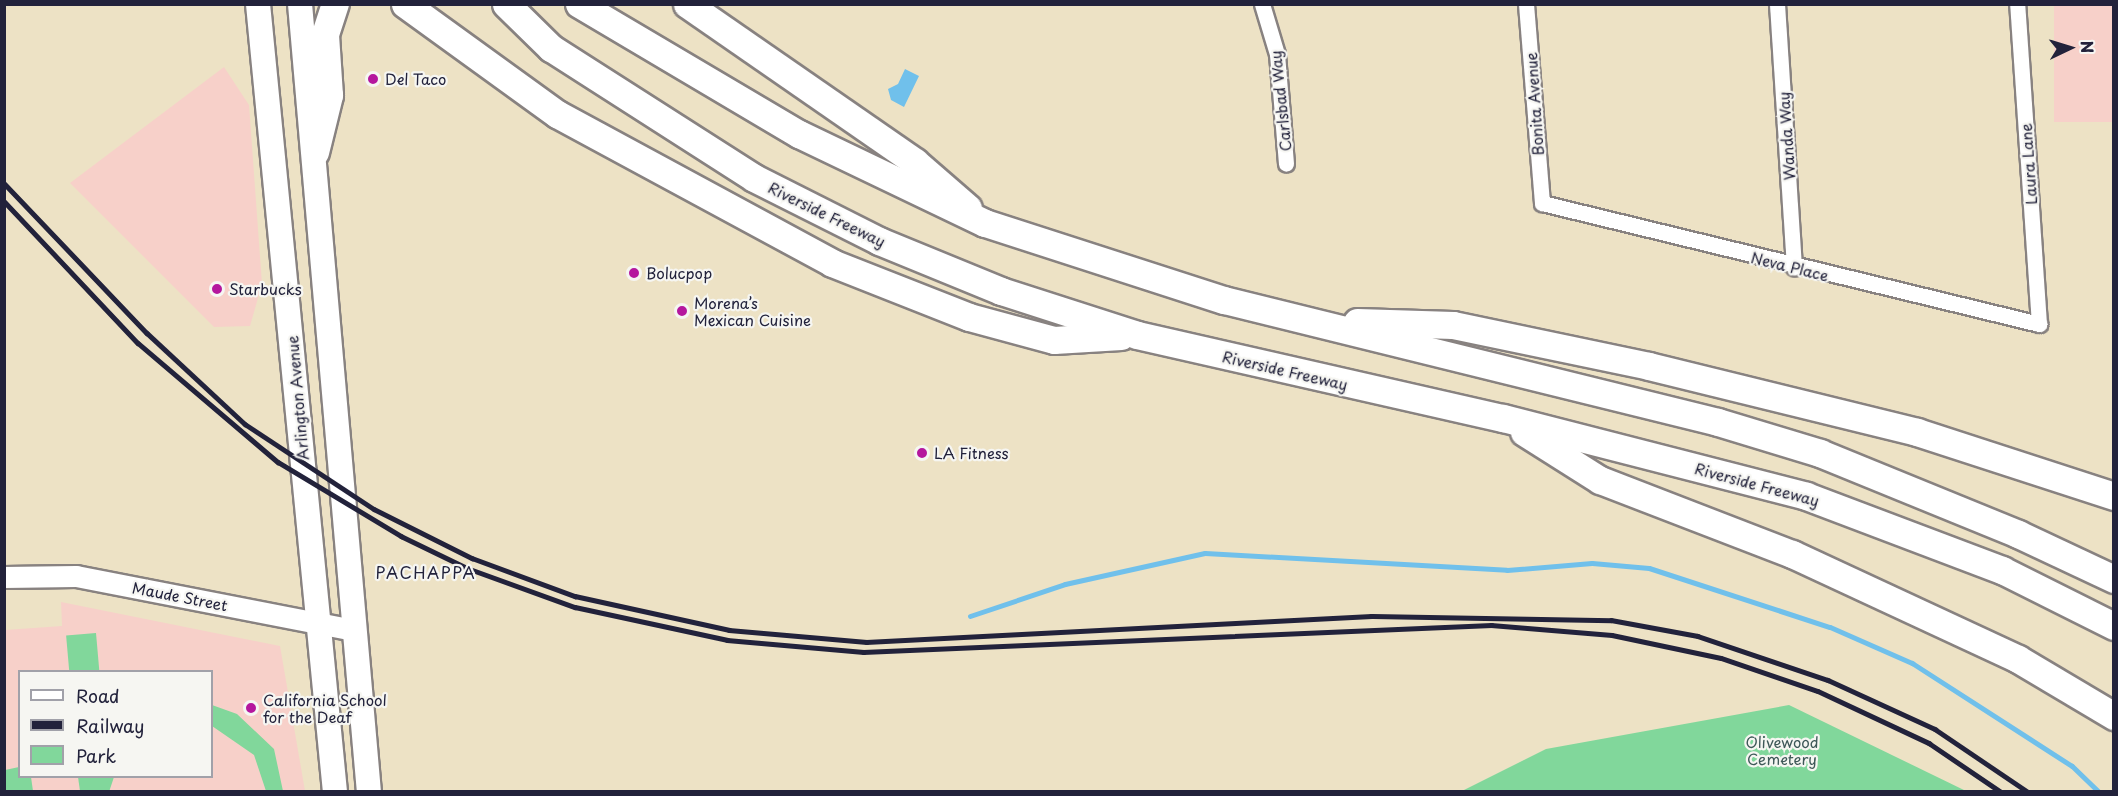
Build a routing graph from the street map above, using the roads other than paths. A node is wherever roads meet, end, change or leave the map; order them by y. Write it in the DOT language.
graph roads {
  1 [pos="258,4"];
  2 [pos="300,4"];
  3 [pos="335,4"];
  4 [pos="405,4"];
  5 [pos="506,4"];
  6 [pos="579,4"];
  7 [pos="687,4"];
  8 [pos="1262,4"];
  9 [pos="1526,4"];
  10 [pos="1777,4"];
  11 [pos="2017,4"];
  12 [pos="315,152"];
  13 [pos="1286,164"];
  14 [pos="1542,202"];
  15 [pos="985,223"];
  16 [pos="1794,267"];
  17 [pos="1305,321"];
  18 [pos="2039,324"];
  19 [pos="1137,336"];
  20 [pos="1503,418"];
  21 [pos="2114,496"];
  22 [pos="4,577"];
  23 [pos="2114,579"];
  24 [pos="316,623"];
  25 [pos="2114,626"];
  26 [pos="355,630"];
  27 [pos="2114,716"];
  28 [pos="335,792"];
  29 [pos="369,792"];
  1 -- 24 [label="main road, Arlington Avenue"];
  2 -- 12 [label="main road"];
  3 -- 12 [label="highway"];
  4 -- 19 [label="highway"];
  5 -- 19 [label="highway, Riverside Freeway"];
  6 -- 15 [label="highway"];
  7 -- 15 [label="highway"];
  8 -- 13 [label="street, Carlsbad Way"];
  9 -- 14 [label="street, Bonita Avenue"];
  10 -- 16 [label="street, Wanda Way"];
  11 -- 18 [label="street, Laura Lane"];
  12 -- 26 [label="main road"];
  14 -- 16 [label="street, Neva Place"];
  15 -- 17 [label="highway"];
  16 -- 18 [label="street, Neva Place"];
  17 -- 21 [label="highway"];
  17 -- 23 [label="highway"];
  19 -- 20 [label="highway, Riverside Freeway"];
  20 -- 25 [label="highway, Riverside Freeway"];
  20 -- 27 [label="highway"];
  22 -- 24 [label="street, Maude Street"];
  24 -- 26 [label="street, Maude Street"];
  24 -- 28 [label="main road, Arlington Avenue"];
  26 -- 29 [label="main road"];
}
